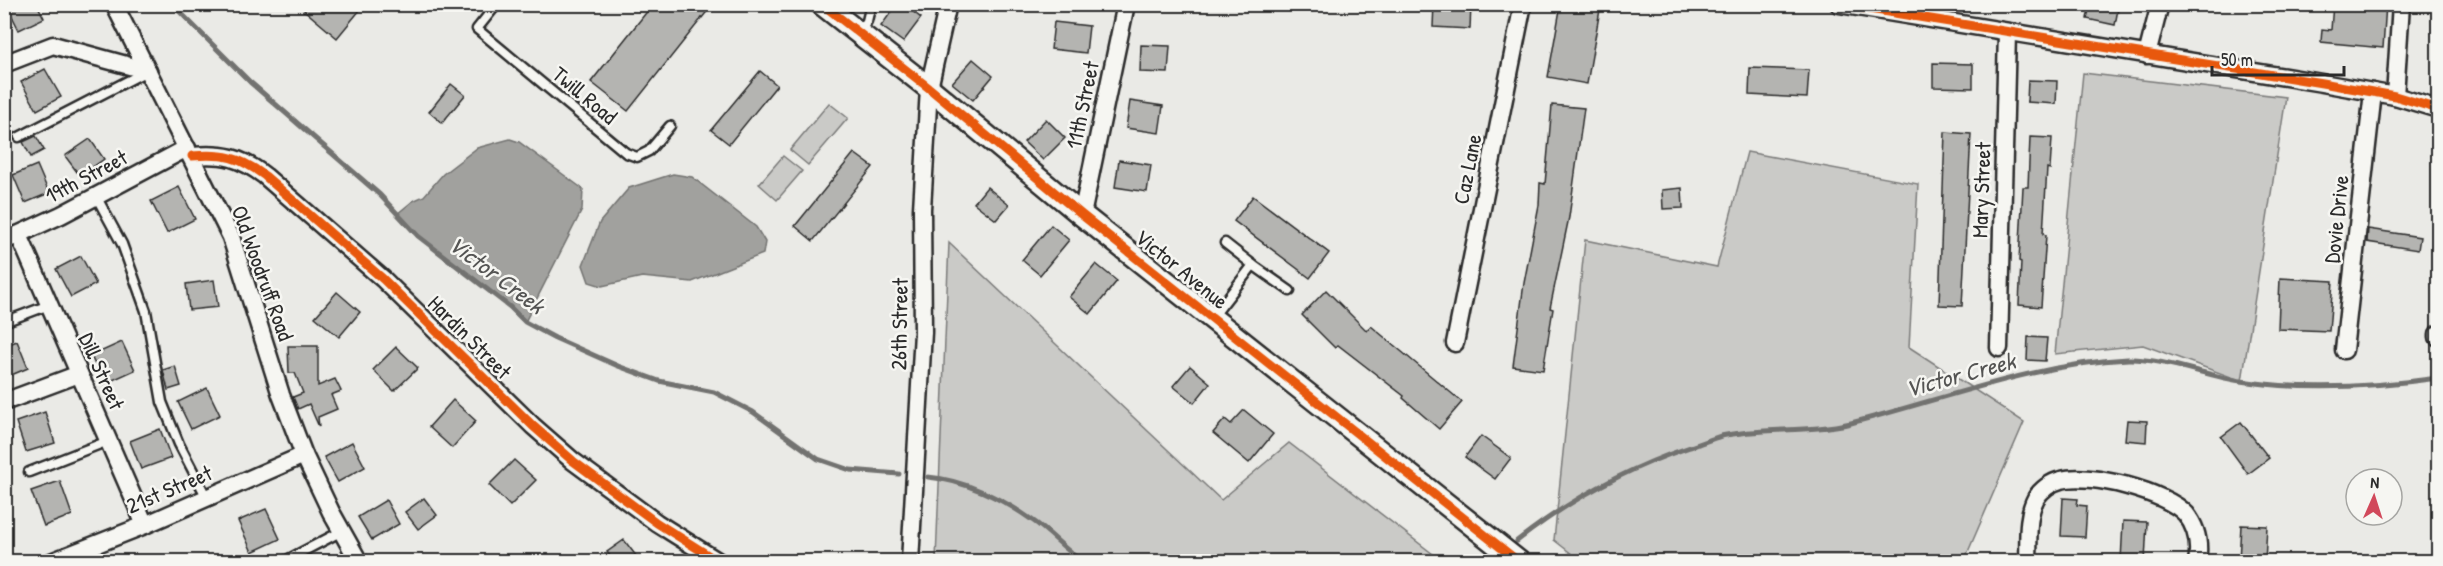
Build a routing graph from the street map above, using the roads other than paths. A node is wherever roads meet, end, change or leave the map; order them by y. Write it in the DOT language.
graph roads {
  1 [pos="114,4"];
  2 [pos="497,4"];
  3 [pos="822,4"];
  4 [pos="871,4"];
  5 [pos="948,4"];
  6 [pos="1126,4"];
  7 [pos="1523,4"];
  8 [pos="1839,4"];
  9 [pos="2160,4"];
  10 [pos="2401,4"];
  11 [pos="1879,8"];
  12 [pos="859,33"];
  13 [pos="2007,33"];
  14 [pos="2147,56"];
  15 [pos="4,64"];
  16 [pos="148,71"];
  17 [pos="929,88"];
  18 [pos="2373,92"];
  19 [pos="2395,96"];
  20 [pos="2439,109"];
  21 [pos="670,126"];
  22 [pos="19,137"];
  23 [pos="189,152"];
  24 [pos="96,196"];
  25 [pos="1082,215"];
  26 [pos="12,238"];
  27 [pos="1225,243"];
  28 [pos="1253,265"];
  29 [pos="1290,291"];
  30 [pos="49,305"];
  31 [pos="1212,318"];
  32 [pos="4,322"];
  33 [pos="1455,343"];
  34 [pos="1999,348"];
  35 [pos="2344,350"];
  36 [pos="79,374"];
  37 [pos="4,402"];
  38 [pos="108,441"];
  39 [pos="304,455"];
  40 [pos="29,472"];
  41 [pos="207,498"];
  42 [pos="145,525"];
  43 [pos="342,531"];
  44 [pos="708,559"];
  45 [pos="51,561"];
  46 [pos="283,561"];
  47 [pos="359,561"];
  48 [pos="910,561"];
  49 [pos="1520,561"];
  50 [pos="2028,561"];
  51 [pos="2197,561"];
  1 -- 16 [label="street, Old Woodruff Road"];
  2 -- 21 [label="lane, Twill Road"];
  3 -- 12 [label="street, Victor Avenue"];
  4 -- 12 [label="lane"];
  5 -- 17 [label="street, 26th Street"];
  6 -- 25 [label="street, 11th Street"];
  7 -- 33 [label="street, Caz Lane"];
  8 -- 11 [label="street"];
  9 -- 14 [label="street"];
  10 -- 19 [label="street"];
  11 -- 13 [label="street"];
  12 -- 17 [label="street, Victor Avenue"];
  13 -- 14 [label="street"];
  13 -- 34 [label="street, Mary Street"];
  14 -- 18 [label="street"];
  15 -- 16 [label="street"];
  16 -- 22 [label="lane"];
  16 -- 23 [label="street, Old Woodruff Road"];
  17 -- 25 [label="street, Victor Avenue"];
  17 -- 48 [label="street, 26th Street"];
  18 -- 19 [label="street"];
  18 -- 35 [label="street, Dovie Drive"];
  19 -- 20 [label="street"];
  23 -- 24 [label="street, 19th Street"];
  23 -- 39 [label="street, Old Woodruff Road"];
  23 -- 44 [label="street, Hardin Street"];
  24 -- 26 [label="street, 19th Street"];
  24 -- 41 [label="lane"];
  25 -- 31 [label="street, Victor Avenue"];
  26 -- 30 [label="street, Dill Street"];
  27 -- 28 [label="lane"];
  28 -- 29 [label="lane"];
  28 -- 31 [label="lane"];
  30 -- 32 [label="lane"];
  30 -- 36 [label="street, Dill Street"];
  31 -- 49 [label="street, Victor Avenue"];
  36 -- 37 [label="street"];
  36 -- 38 [label="street, Dill Street"];
  38 -- 40 [label="lane"];
  38 -- 42 [label="street, Dill Street"];
  39 -- 41 [label="street, 21st Street"];
  39 -- 43 [label="street, Old Woodruff Road"];
  41 -- 42 [label="street, 21st Street"];
  42 -- 45 [label="street, 21st Street"];
  43 -- 46 [label="lane"];
  43 -- 47 [label="street, Old Woodruff Road"];
  50 -- 51 [label="street"];
}
